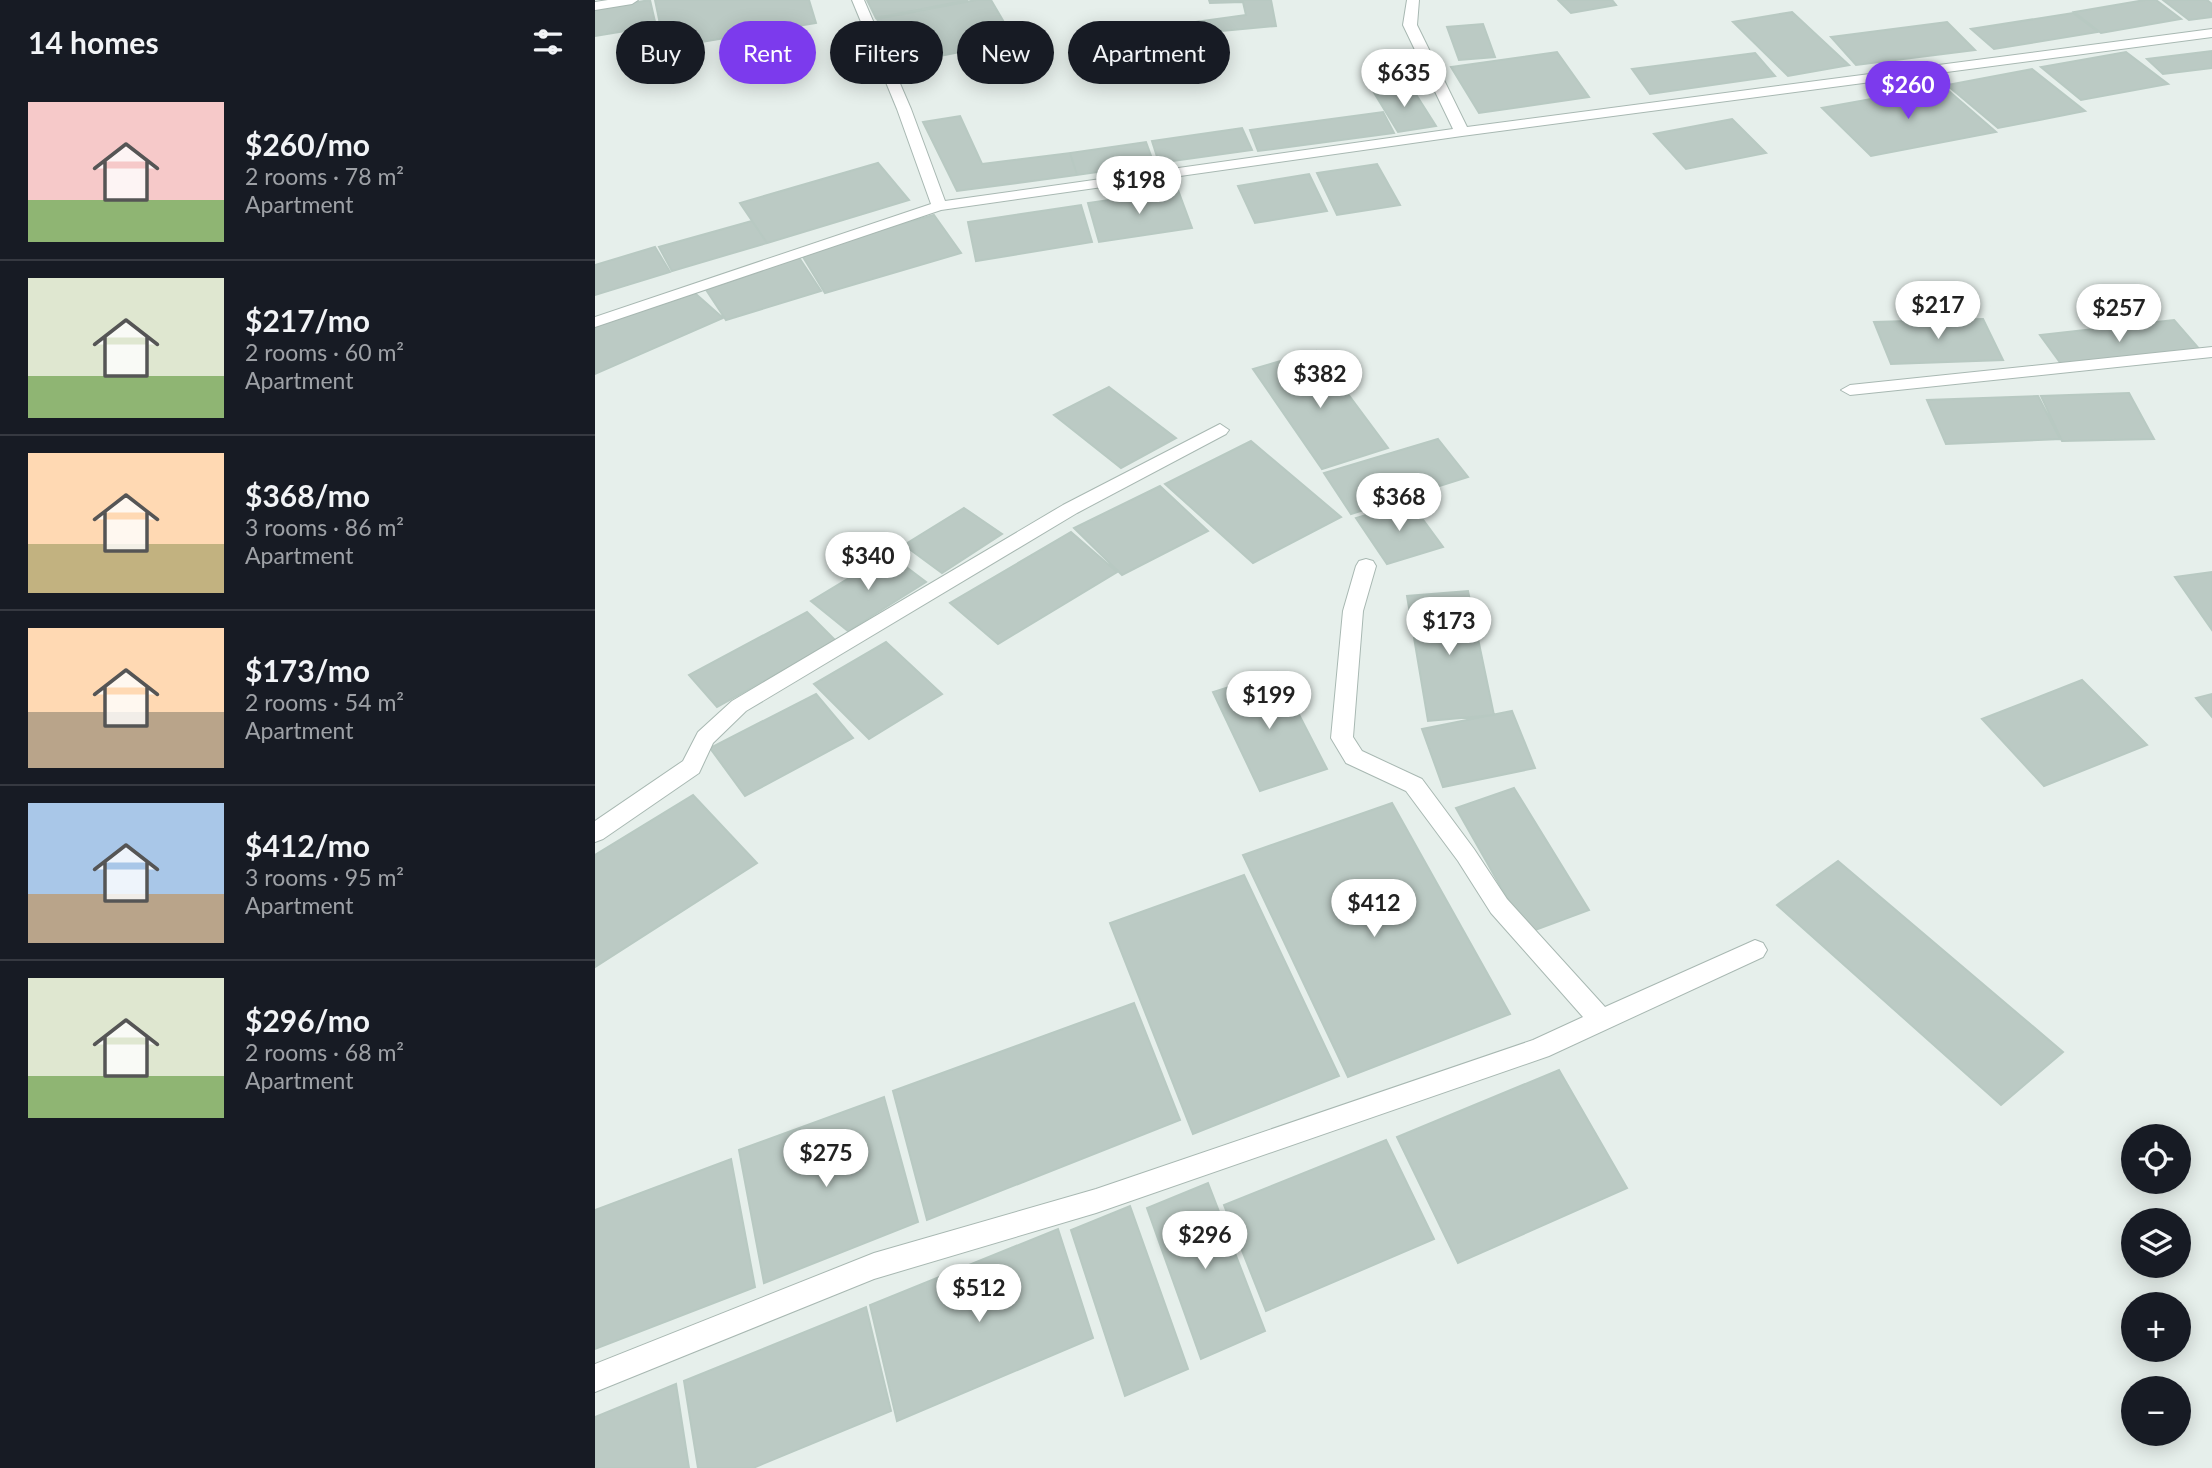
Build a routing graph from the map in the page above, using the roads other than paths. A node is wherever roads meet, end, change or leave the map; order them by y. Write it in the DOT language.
graph roads {
  1 [pos="632,0"];
  2 [pos="858,0"];
  3 [pos="1413,0"];
  4 [pos="595,6"];
  5 [pos="2212,33"];
  6 [pos="1462,132"];
  7 [pos="939,206"];
  8 [pos="595,322"];
  9 [pos="2212,352"];
  10 [pos="1850,390"];
  11 [pos="1220,430"];
  12 [pos="1366,566"];
  13 [pos="595,833"];
  14 [pos="1755,950"];
  15 [pos="1602,1021"];
  16 [pos="595,1378"];
  1 -- 4 [label="street"];
  2 -- 7 [label="street"];
  3 -- 6 [label="street"];
  5 -- 6 [label="street"];
  6 -- 7 [label="street"];
  7 -- 8 [label="street"];
  9 -- 10 [label="street"];
  11 -- 13 [label="street"];
  12 -- 15 [label="street"];
  14 -- 15 [label="street"];
  15 -- 16 [label="street"];
}
